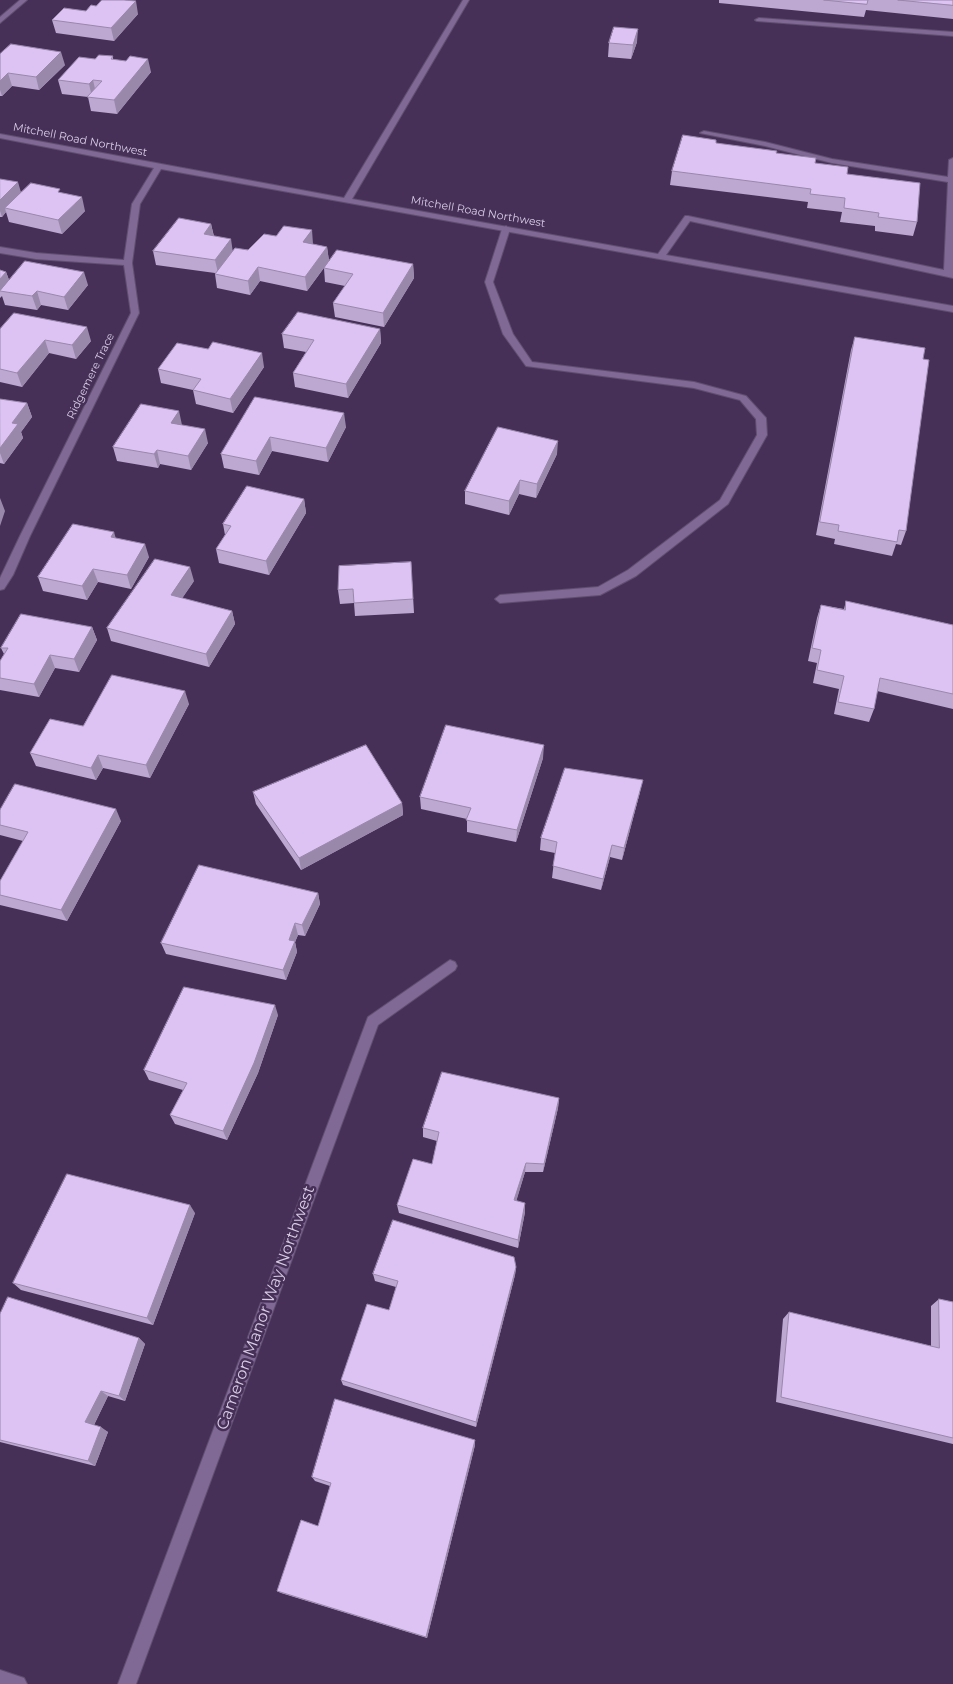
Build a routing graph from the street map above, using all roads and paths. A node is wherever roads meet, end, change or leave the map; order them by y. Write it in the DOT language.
graph roads {
  1 [pos="24,0"];
  2 [pos="466,0"];
  3 [pos="759,20"];
  4 [pos="0,21"];
  5 [pos="953,34"];
  6 [pos="704,133"];
  7 [pos="0,136"];
  8 [pos="953,160"];
  9 [pos="159,167"];
  10 [pos="952,180"];
  11 [pos="347,200"];
  12 [pos="506,229"];
  13 [pos="0,250"];
  14 [pos="661,256"];
  15 [pos="128,263"];
  16 [pos="951,275"];
  17 [pos="953,309"];
  18 [pos="0,586"];
  19 [pos="500,599"];
  20 [pos="450,966"];
  21 [pos="0,1679"];
  22 [pos="18,1684"];
  23 [pos="127,1684"];
  1 -- 4 [label="street"];
  2 -- 11 [label="street"];
  3 -- 5 [label="street"];
  6 -- 10 [label="street"];
  7 -- 9 [label="street, Mitchell Road Northwest"];
  8 -- 10 [label="street"];
  9 -- 11 [label="street, Mitchell Road Northwest"];
  9 -- 15 [label="street, Ridgemere Trace"];
  10 -- 16 [label="street"];
  11 -- 12 [label="street, Mitchell Road Northwest"];
  12 -- 14 [label="street, Mitchell Road Northwest"];
  12 -- 19 [label="street"];
  13 -- 15 [label="street"];
  14 -- 16 [label="street"];
  14 -- 17 [label="street, Mitchell Road Northwest"];
  15 -- 18 [label="street, Ridgemere Trace"];
  20 -- 23 [label="street, Cameron Manor Way Northwest"];
  21 -- 22 [label="street"];
}
